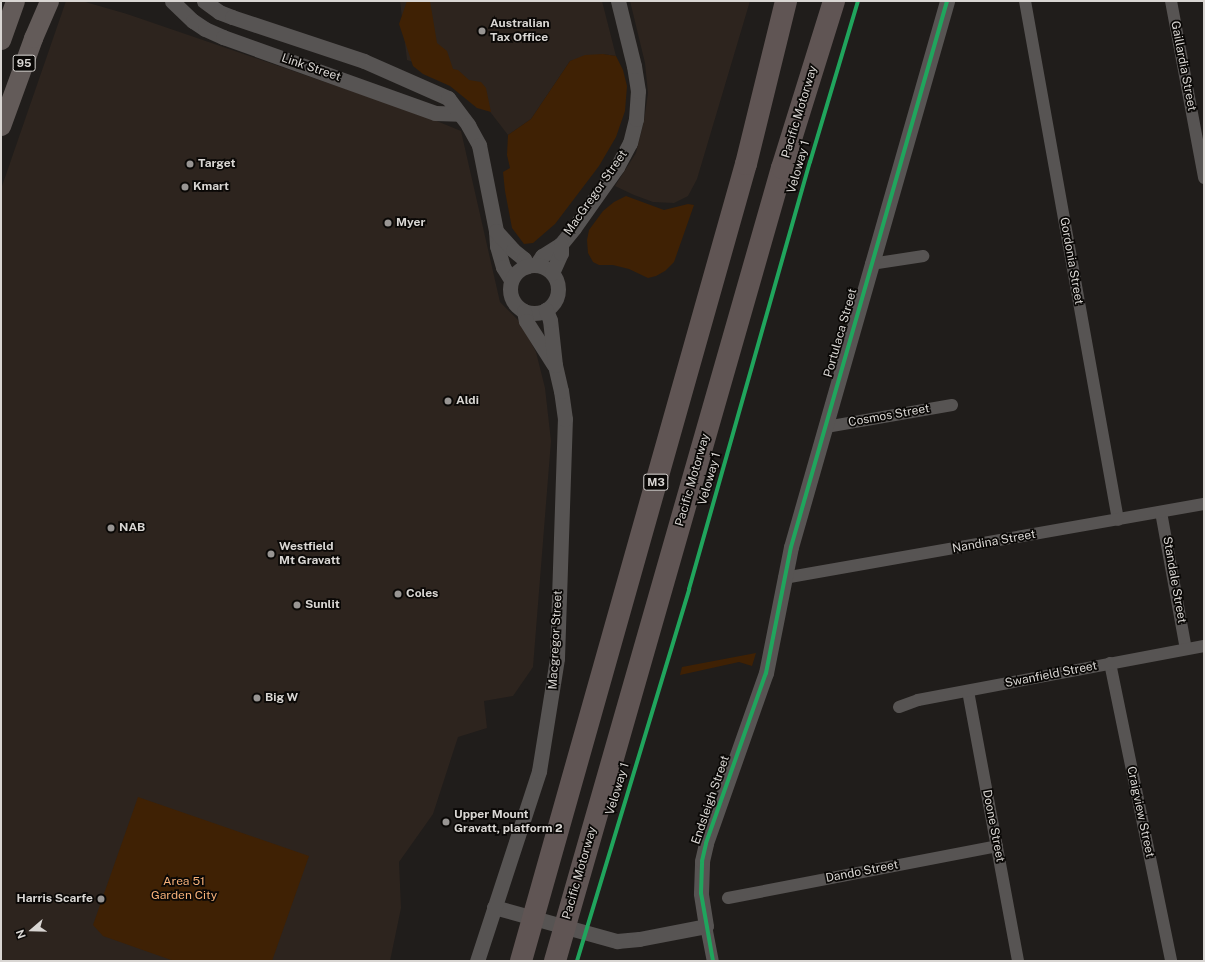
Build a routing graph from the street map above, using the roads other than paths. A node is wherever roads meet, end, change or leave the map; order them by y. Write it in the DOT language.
graph roads {
  1 [pos="15,1"];
  2 [pos="49,1"];
  3 [pos="172,1"];
  4 [pos="204,1"];
  5 [pos="618,1"];
  6 [pos="786,1"];
  7 [pos="834,1"];
  8 [pos="947,1"];
  9 [pos="1024,1"];
  10 [pos="1171,1"];
  11 [pos="1,40"];
  12 [pos="459,114"];
  13 [pos="1,126"];
  14 [pos="1204,178"];
  15 [pos="496,231"];
  16 [pos="561,244"];
  17 [pos="923,256"];
  18 [pos="871,264"];
  19 [pos="532,266"];
  20 [pos="552,273"];
  21 [pos="511,280"];
  22 [pos="546,310"];
  23 [pos="524,311"];
  24 [pos="555,365"];
  25 [pos="952,405"];
  26 [pos="826,427"];
  27 [pos="1204,504"];
  28 [pos="1162,512"];
  29 [pos="1118,520"];
  30 [pos="784,578"];
  31 [pos="1204,646"];
  32 [pos="1186,649"];
  33 [pos="1110,663"];
  34 [pos="766,673"];
  35 [pos="968,691"];
  36 [pos="899,707"];
  37 [pos="997,846"];
  38 [pos="728,898"];
  39 [pos="494,907"];
  40 [pos="706,926"];
  41 [pos="477,961"];
  42 [pos="521,961"];
  43 [pos="554,961"];
  44 [pos="713,961"];
  45 [pos="1018,961"];
  46 [pos="1171,961"];
  1 -- 11 [label="main road, 95"];
  2 -- 13 [label="main road, 95"];
  3 -- 12 [label="street, Link Street"];
  4 -- 12 [label="street, Link Street"];
  5 -- 16 [label="street, MacGregor Street"];
  6 -- 42 [label="highway, M3"];
  7 -- 43 [label="highway, Pacific Motorway"];
  8 -- 18 [label="street, Portulaca Street"];
  9 -- 29 [label="street, Gordonia Street"];
  10 -- 14 [label="street, Gaillardia Street"];
  12 -- 15 [label="street, Link Street"];
  15 -- 19 [label="street"];
  15 -- 21 [label="street, Link Street"];
  16 -- 19 [label="street, MacGregor Street"];
  16 -- 20 [label="street, MacGregor Street"];
  17 -- 18 [label="street"];
  18 -- 26 [label="street, Portulaca Street"];
  19 -- 20 [label="street"];
  19 -- 21 [label="street"];
  20 -- 22 [label="street"];
  21 -- 23 [label="street"];
  22 -- 23 [label="street"];
  22 -- 24 [label="street, Macgregor Street"];
  23 -- 24 [label="street, Macgregor Street"];
  24 -- 39 [label="street, Macgregor Street"];
  25 -- 26 [label="street, Cosmos Street"];
  26 -- 30 [label="street, Portulaca Street"];
  27 -- 28 [label="street, Nandina Street"];
  28 -- 29 [label="street, Nandina Street"];
  28 -- 32 [label="street, Standale Street"];
  29 -- 30 [label="street, Nandina Street"];
  30 -- 34 [label="street, Portulaca Street"];
  31 -- 32 [label="street, Swanfield Street"];
  32 -- 33 [label="street, Swanfield Street"];
  33 -- 35 [label="street, Swanfield Street"];
  33 -- 46 [label="street, Craigview Street"];
  34 -- 40 [label="street, Endsleigh Street"];
  35 -- 36 [label="street, Swanfield Street"];
  35 -- 37 [label="street, Doone Street"];
  37 -- 38 [label="street, Dando Street"];
  37 -- 45 [label="street, Doone Street"];
  39 -- 40 [label="street"];
  39 -- 41 [label="street, Macgregor Street"];
  40 -- 44 [label="street, Endsleigh Street"];
}
